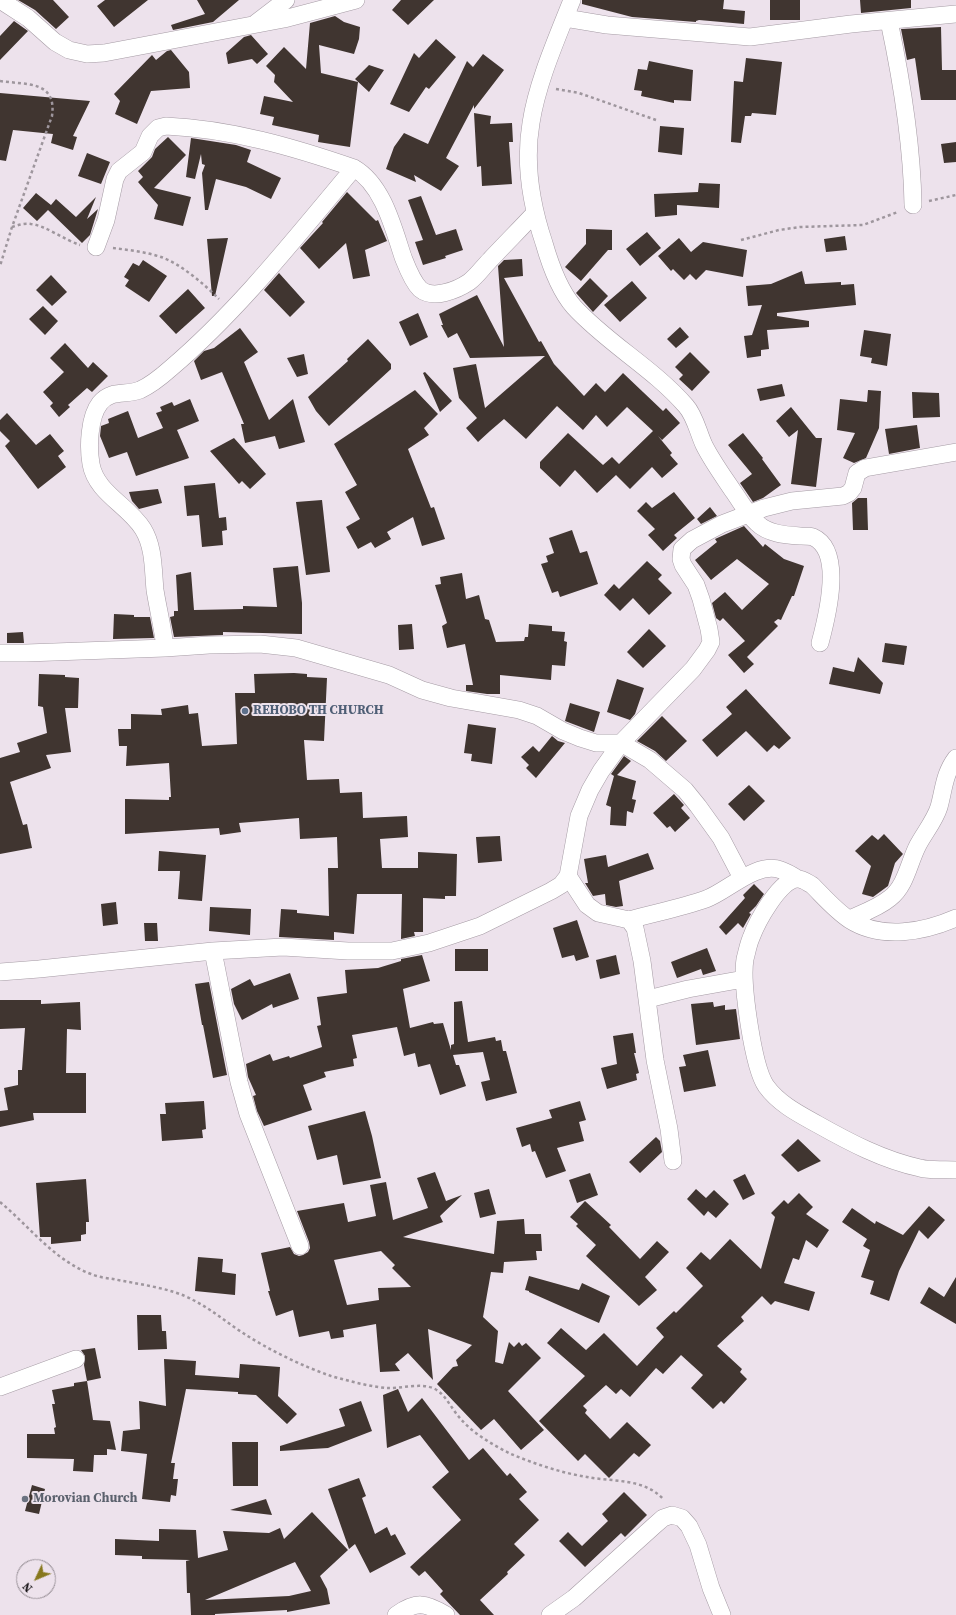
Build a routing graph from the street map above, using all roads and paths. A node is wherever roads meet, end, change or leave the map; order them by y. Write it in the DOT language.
graph roads {
  1 [pos="0,0"];
  2 [pos="286,0"];
  3 [pos="356,0"];
  4 [pos="572,0"];
  5 [pos="956,14"];
  6 [pos="565,18"];
  7 [pos="889,21"];
  8 [pos="254,25"];
  9 [pos="0,81"];
  10 [pos="539,89"];
  11 [pos="656,120"];
  12 [pos="354,168"];
  13 [pos="956,195"];
  14 [pos="913,205"];
  15 [pos="534,214"];
  16 [pos="12,227"];
  17 [pos="741,240"];
  18 [pos="96,247"];
  19 [pos="0,266"];
  20 [pos="231,310"];
  21 [pos="956,452"];
  22 [pos="749,514"];
  23 [pos="820,643"];
  24 [pos="165,648"];
  25 [pos="0,653"];
  26 [pos="621,743"];
  27 [pos="956,758"];
  28 [pos="568,876"];
  29 [pos="742,878"];
  30 [pos="798,878"];
  31 [pos="956,918"];
  32 [pos="849,919"];
  33 [pos="629,920"];
  34 [pos="213,950"];
  35 [pos="0,972"];
  36 [pos="744,979"];
  37 [pos="648,999"];
  38 [pos="673,1161"];
  39 [pos="956,1170"];
  40 [pos="0,1202"];
  41 [pos="300,1246"];
  42 [pos="76,1359"];
  43 [pos="0,1387"];
  44 [pos="672,1515"];
  45 [pos="396,1615"];
  46 [pos="446,1615"];
  47 [pos="550,1615"];
  48 [pos="722,1615"];
  1 -- 8 [label="street"];
  2 -- 8 [label="street"];
  3 -- 8 [label="street"];
  4 -- 6 [label="street"];
  5 -- 7 [label="street"];
  6 -- 7 [label="street"];
  6 -- 10 [label="street"];
  7 -- 14 [label="street"];
  9 -- 16 [label="path"];
  10 -- 11 [label="path"];
  10 -- 15 [label="street"];
  12 -- 15 [label="street"];
  12 -- 18 [label="street"];
  12 -- 20 [label="street"];
  13 -- 14 [label="path"];
  14 -- 17 [label="path"];
  15 -- 22 [label="street"];
  16 -- 18 [label="path"];
  16 -- 19 [label="path"];
  18 -- 20 [label="path"];
  20 -- 24 [label="street"];
  21 -- 22 [label="street"];
  22 -- 23 [label="street"];
  22 -- 26 [label="street"];
  24 -- 25 [label="street"];
  24 -- 26 [label="street"];
  26 -- 28 [label="street"];
  26 -- 29 [label="street"];
  27 -- 32 [label="street"];
  28 -- 33 [label="street"];
  28 -- 34 [label="street"];
  29 -- 30 [label="street"];
  29 -- 33 [label="street"];
  30 -- 32 [label="street"];
  30 -- 36 [label="street"];
  31 -- 32 [label="street"];
  33 -- 37 [label="street"];
  34 -- 35 [label="street"];
  34 -- 41 [label="street"];
  36 -- 37 [label="street"];
  36 -- 39 [label="street"];
  37 -- 38 [label="street"];
  40 -- 44 [label="path"];
  42 -- 43 [label="street"];
  44 -- 47 [label="street"];
  44 -- 48 [label="street"];
  45 -- 46 [label="street"];
}
